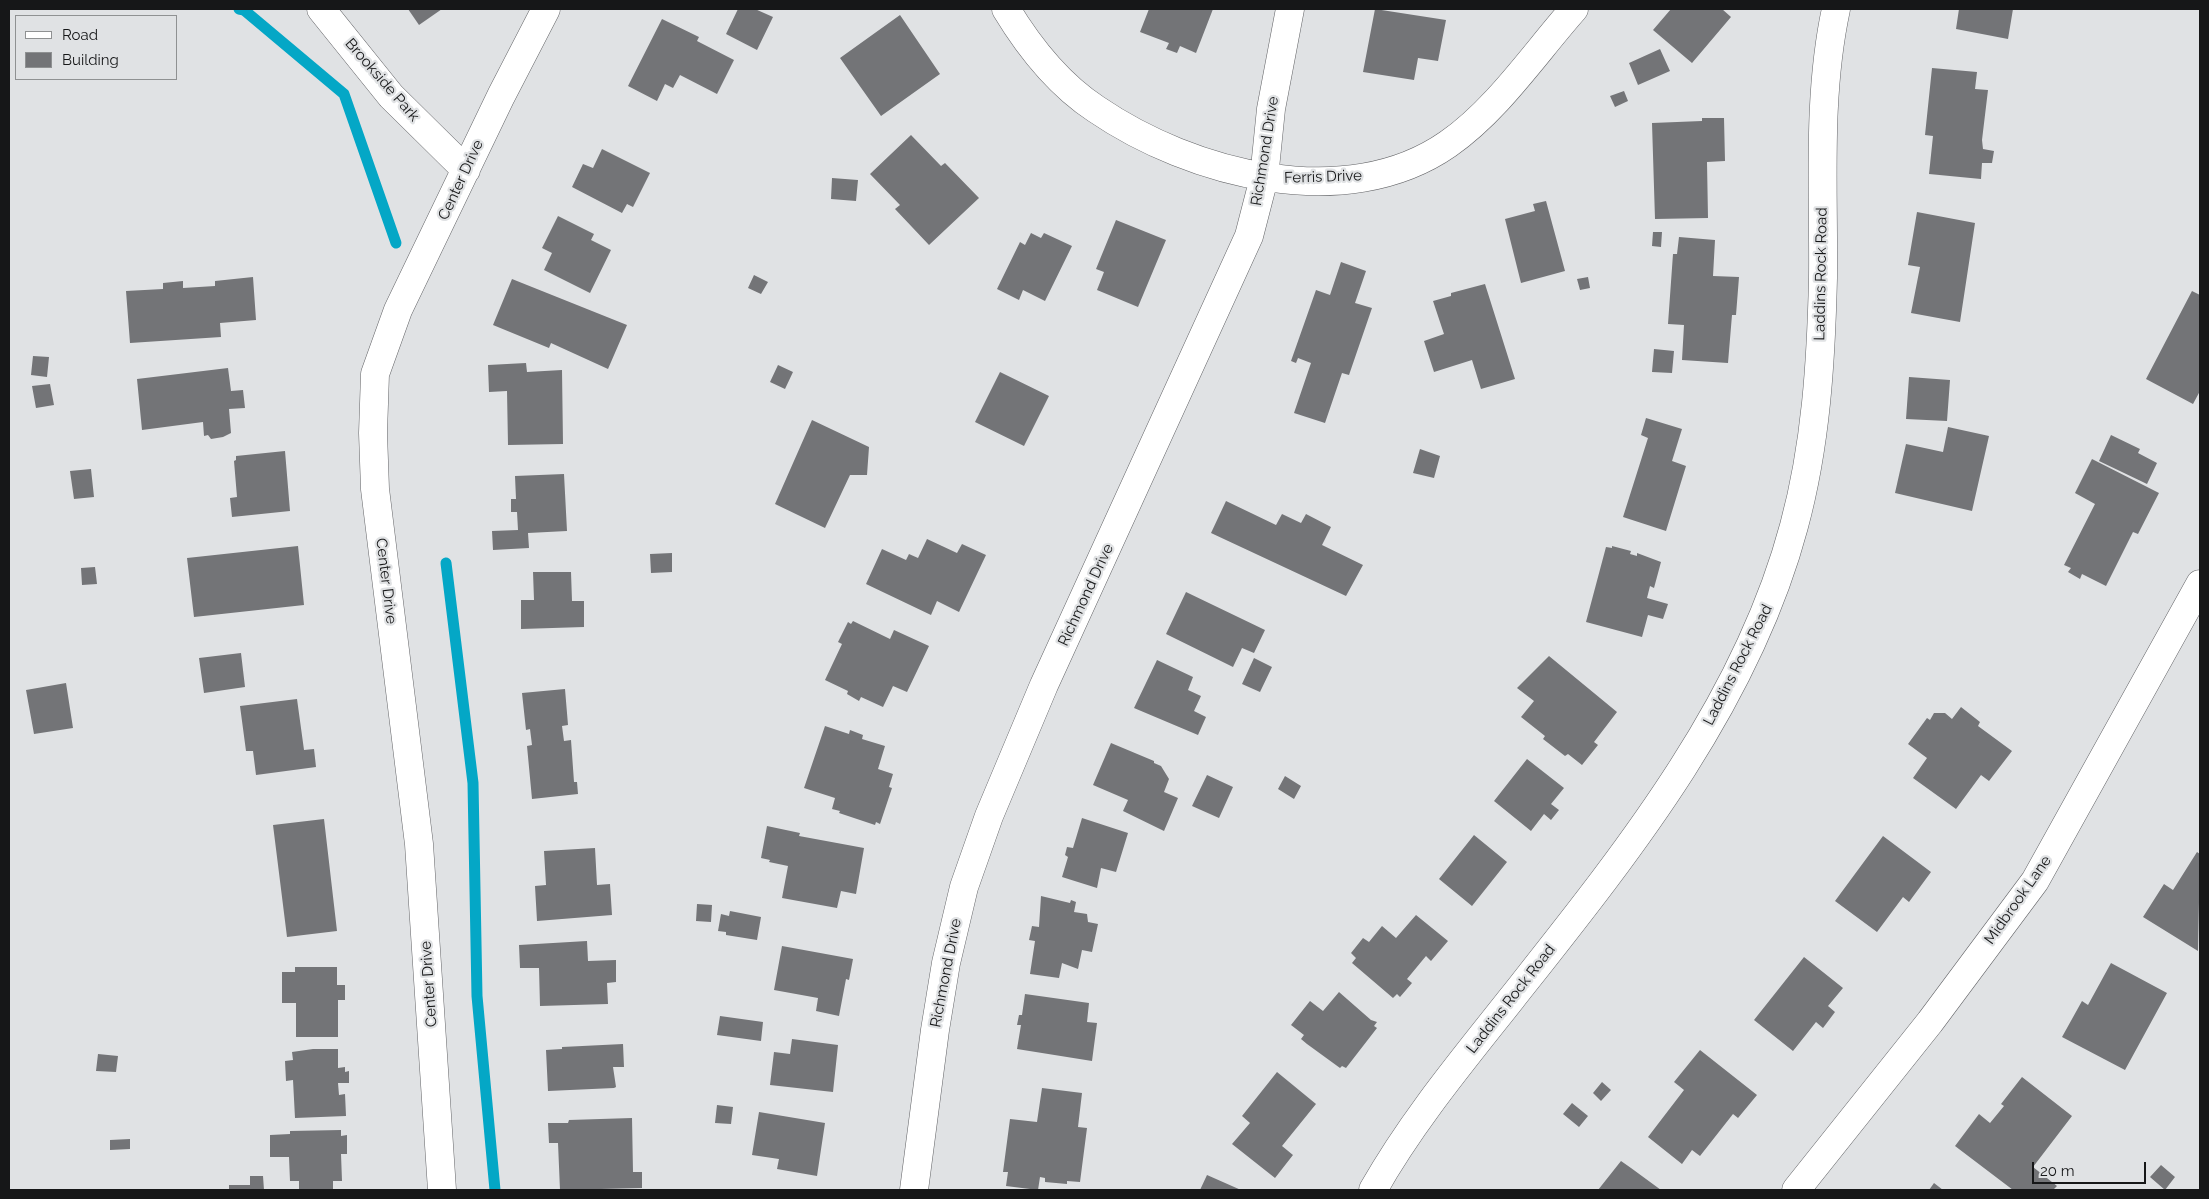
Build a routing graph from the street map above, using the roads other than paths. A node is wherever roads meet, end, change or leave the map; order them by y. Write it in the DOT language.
graph roads {
  1 [pos="321,9"];
  2 [pos="546,9"];
  3 [pos="1006,9"];
  4 [pos="1290,9"];
  5 [pos="1574,9"];
  6 [pos="1836,9"];
  7 [pos="466,170"];
  8 [pos="1264,178"];
  9 [pos="2200,584"];
  10 [pos="442,1190"];
  11 [pos="914,1190"];
  12 [pos="1373,1190"];
  13 [pos="1796,1190"];
  1 -- 7 [label="street, Brookside Park"];
  2 -- 7 [label="street, Center Drive"];
  3 -- 8 [label="street, Ferris Drive"];
  4 -- 8 [label="street, Richmond Drive"];
  5 -- 8 [label="street, Ferris Drive"];
  6 -- 12 [label="street, Laddins Rock Road"];
  7 -- 10 [label="street, Center Drive"];
  8 -- 11 [label="street, Richmond Drive"];
  9 -- 13 [label="street, Midbrook Lane"];
}
